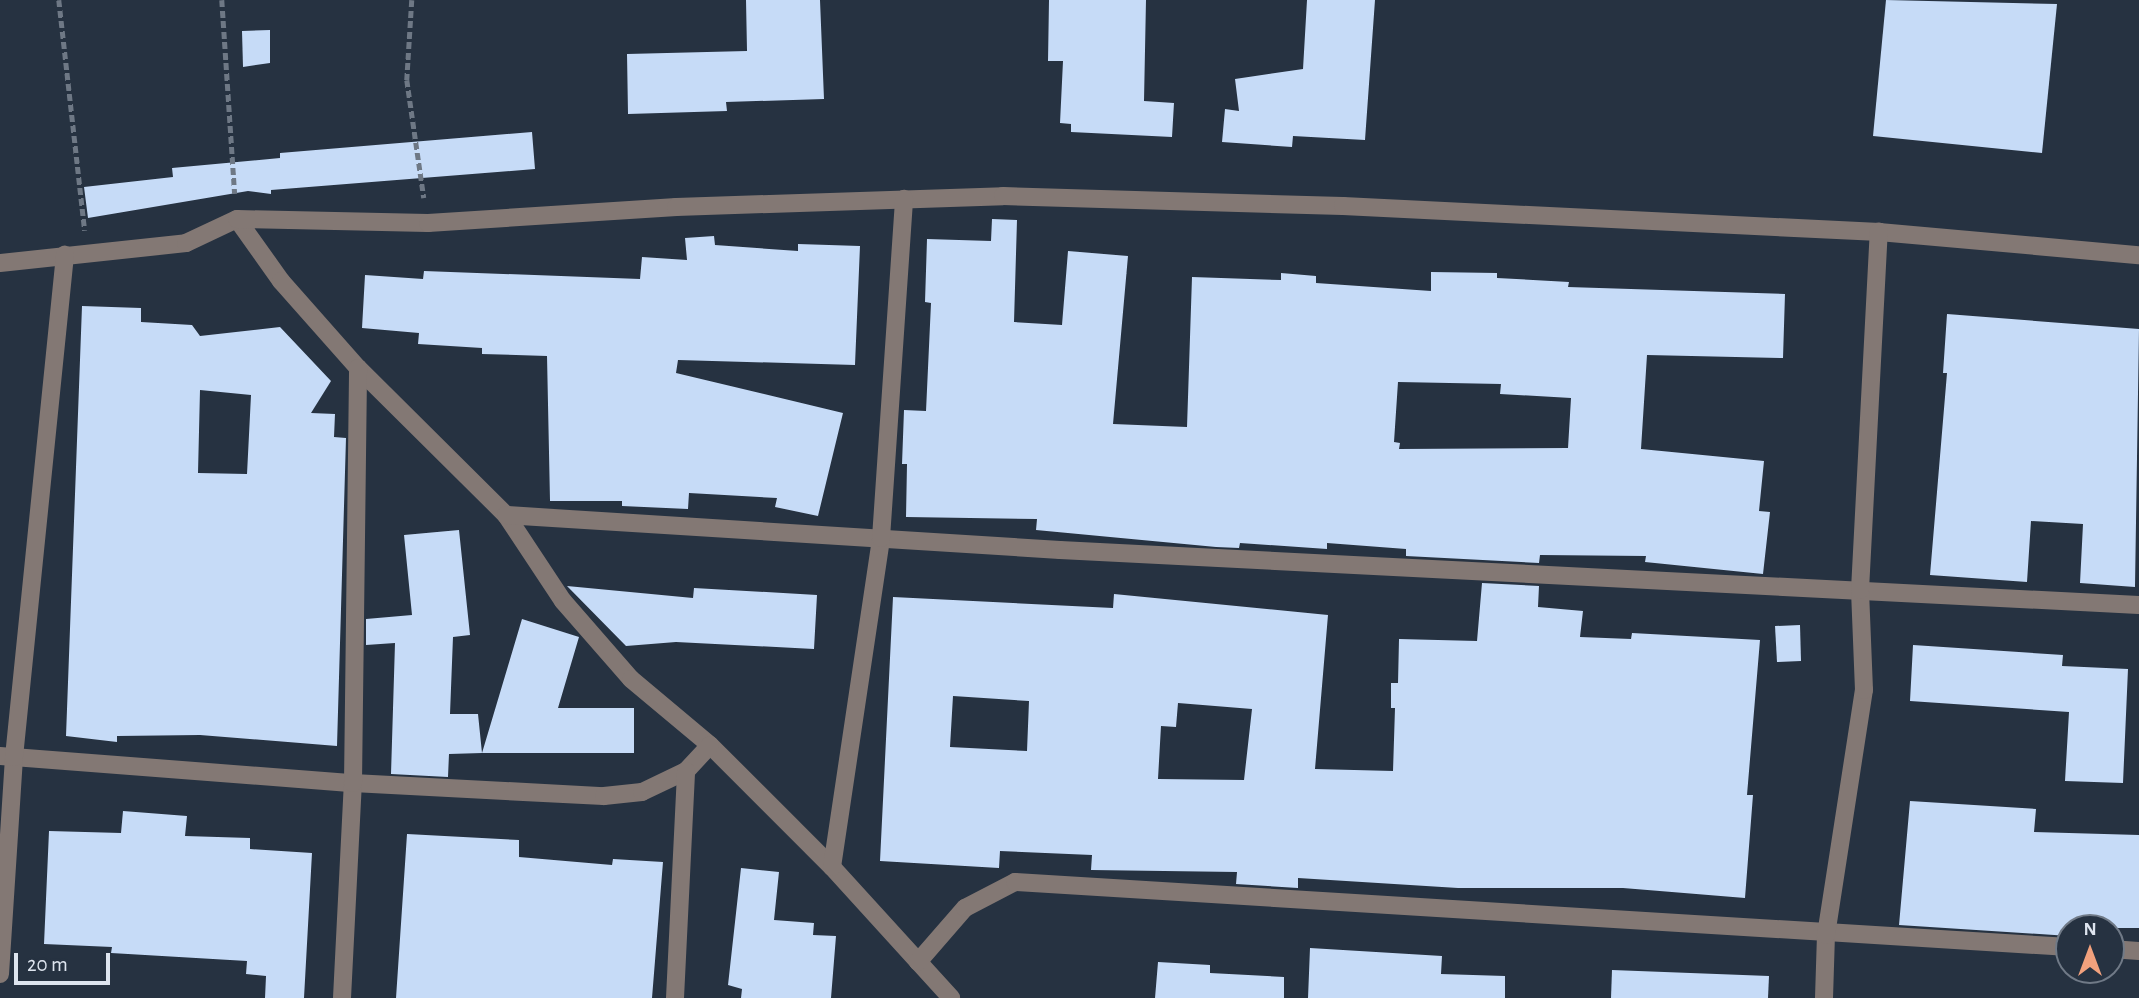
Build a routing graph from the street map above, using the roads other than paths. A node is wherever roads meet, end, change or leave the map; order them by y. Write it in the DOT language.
graph roads {
  1 [pos="904,200"];
  2 [pos="237,219"];
  3 [pos="1879,232"];
  4 [pos="65,255"];
  5 [pos="2139,255"];
  6 [pos="0,263"];
  7 [pos="358,368"];
  8 [pos="506,515"];
  9 [pos="881,538"];
  10 [pos="1860,590"];
  11 [pos="2139,605"];
  12 [pos="710,745"];
  13 [pos="7,756"];
  14 [pos="686,771"];
  15 [pos="353,783"];
  16 [pos="832,867"];
  17 [pos="1826,935"];
  18 [pos="2055,946"];
  19 [pos="918,962"];
  20 [pos="0,974"];
  21 [pos="342,998"];
  22 [pos="675,998"];
  23 [pos="951,998"];
  24 [pos="1824,998"];
  1 -- 2 [label="street"];
  1 -- 3 [label="street"];
  1 -- 9 [label="street"];
  2 -- 4 [label="street"];
  2 -- 7 [label="street"];
  3 -- 5 [label="street"];
  3 -- 10 [label="street"];
  4 -- 6 [label="street"];
  4 -- 13 [label="street"];
  7 -- 8 [label="street"];
  7 -- 15 [label="street"];
  8 -- 9 [label="street"];
  8 -- 12 [label="street"];
  9 -- 10 [label="street"];
  9 -- 16 [label="street"];
  10 -- 11 [label="street"];
  10 -- 17 [label="street"];
  12 -- 14 [label="street"];
  12 -- 16 [label="street"];
  13 -- 15 [label="street"];
  13 -- 20 [label="street"];
  14 -- 15 [label="street"];
  14 -- 22 [label="street"];
  15 -- 21 [label="street"];
  16 -- 19 [label="street"];
  17 -- 18 [label="street"];
  17 -- 19 [label="street"];
  17 -- 24 [label="street"];
  19 -- 23 [label="street"];
}
